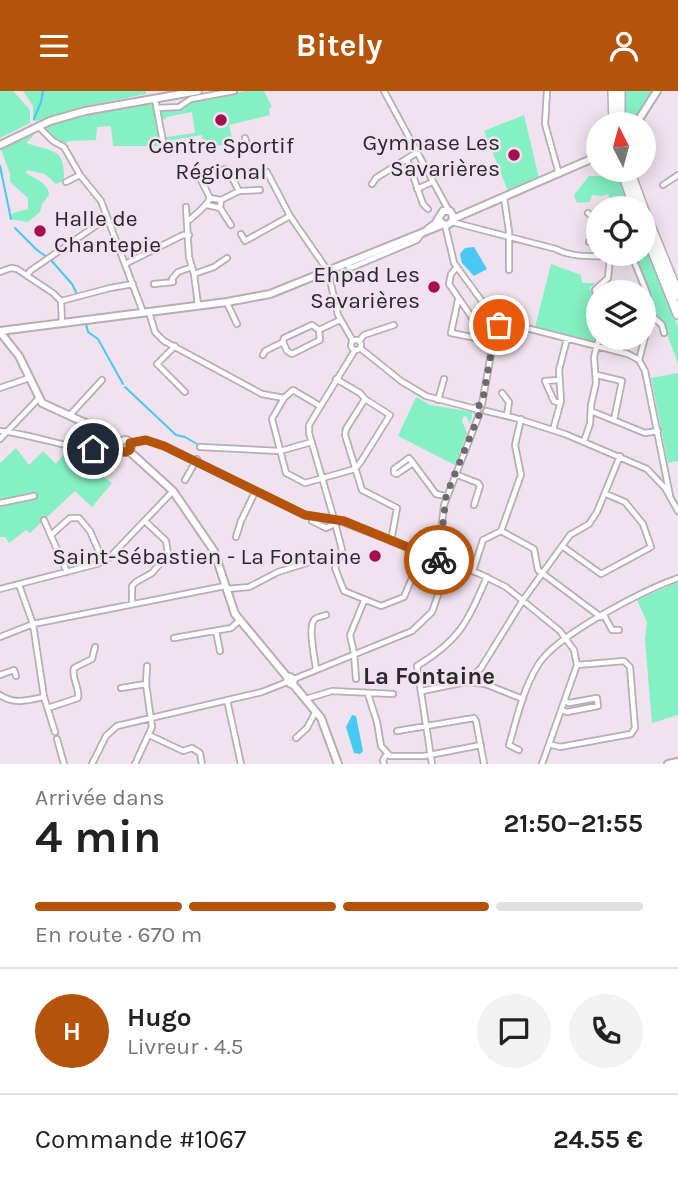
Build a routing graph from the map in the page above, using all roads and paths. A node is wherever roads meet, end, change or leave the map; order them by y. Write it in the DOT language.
graph roads {
  1 [pos="198,91"];
  2 [pos="234,91"];
  3 [pos="384,91"];
  4 [pos="547,91"];
  5 [pos="611,91"];
  6 [pos="622,91"];
  7 [pos="657,91"];
  8 [pos="155,99"];
  9 [pos="157,108"];
  10 [pos="610,112"];
  11 [pos="622,112"];
  12 [pos="644,112"];
  13 [pos="37,126"];
  14 [pos="245,138"];
  15 [pos="0,145"];
  16 [pos="164,147"];
  17 [pos="257,151"];
  18 [pos="416,153"];
  19 [pos="407,159"];
  20 [pos="586,162"];
  21 [pos="267,172"];
  22 [pos="559,174"];
  23 [pos="80,175"];
  24 [pos="678,175"];
  25 [pos="66,182"];
  26 [pos="432,182"];
  27 [pos="372,184"];
  28 [pos="663,185"];
  29 [pos="417,189"];
  30 [pos="260,190"];
  31 [pos="239,191"];
  32 [pos="211,198"];
  33 [pos="504,198"];
  34 [pos="221,200"];
  35 [pos="207,205"];
  36 [pos="186,207"];
  37 [pos="220,208"];
  38 [pos="428,209"];
  39 [pos="290,216"];
  40 [pos="107,218"];
  41 [pos="447,219"];
  42 [pos="188,221"];
  43 [pos="231,225"];
  44 [pos="242,234"];
  45 [pos="189,235"];
  46 [pos="509,237"];
  47 [pos="656,241"];
  48 [pos="586,255"];
  49 [pos="227,258"];
  50 [pos="656,259"];
  51 [pos="125,264"];
  52 [pos="637,266"];
  53 [pos="192,267"];
  54 [pos="457,267"];
  55 [pos="509,270"];
  56 [pos="328,271"];
  57 [pos="0,272"];
  58 [pos="194,274"];
  59 [pos="27,276"];
  60 [pos="133,284"];
  61 [pos="154,284"];
  62 [pos="678,294"];
  63 [pos="459,300"];
  64 [pos="61,301"];
  65 [pos="227,302"];
  66 [pos="198,306"];
  67 [pos="146,312"];
  68 [pos="678,314"];
  69 [pos="492,315"];
  70 [pos="340,320"];
  71 [pos="503,322"];
  72 [pos="62,323"];
  73 [pos="237,324"];
  74 [pos="394,324"];
  75 [pos="496,326"];
  76 [pos="319,330"];
  77 [pos="0,331"];
  78 [pos="664,333"];
  79 [pos="474,338"];
  80 [pos="566,338"];
  81 [pos="356,341"];
  82 [pos="492,341"];
  83 [pos="283,342"];
  84 [pos="586,343"];
  85 [pos="171,347"];
  86 [pos="357,349"];
  87 [pos="596,350"];
  88 [pos="612,350"];
  89 [pos="642,350"];
  90 [pos="263,355"];
  91 [pos="639,360"];
  92 [pos="597,375"];
  93 [pos="29,378"];
  94 [pos="337,379"];
  95 [pos="444,379"];
  96 [pos="102,380"];
  97 [pos="559,380"];
  98 [pos="296,384"];
  99 [pos="0,388"];
  100 [pos="293,390"];
  101 [pos="185,392"];
  102 [pos="502,393"];
  103 [pos="284,398"];
  104 [pos="38,399"];
  105 [pos="365,399"];
  106 [pos="438,400"];
  107 [pos="561,403"];
  108 [pos="482,404"];
  109 [pos="320,406"];
  110 [pos="486,411"];
  111 [pos="591,411"];
  112 [pos="477,412"];
  113 [pos="507,415"];
  114 [pos="68,416"];
  115 [pos="521,419"];
  116 [pos="614,420"];
  117 [pos="553,430"];
  118 [pos="0,431"];
  119 [pos="658,431"];
  120 [pos="8,432"];
  121 [pos="0,439"];
  122 [pos="584,441"];
  123 [pos="312,442"];
  124 [pos="118,447"];
  125 [pos="130,447"];
  126 [pos="200,447"];
  127 [pos="280,451"];
  128 [pos="620,456"];
  129 [pos="197,460"];
  130 [pos="413,463"];
  131 [pos="355,469"];
  132 [pos="666,471"];
  133 [pos="455,474"];
  134 [pos="322,478"];
  135 [pos="668,478"];
  136 [pos="185,480"];
  137 [pos="660,482"];
  138 [pos="173,491"];
  139 [pos="255,492"];
  140 [pos="606,494"];
  141 [pos="34,496"];
  142 [pos="446,496"];
  143 [pos="670,496"];
  144 [pos="0,503"];
  145 [pos="474,505"];
  146 [pos="678,511"];
  147 [pos="44,520"];
  148 [pos="145,521"];
  149 [pos="312,521"];
  150 [pos="335,522"];
  151 [pos="501,531"];
  152 [pos="51,535"];
  153 [pos="236,537"];
  154 [pos="391,541"];
  155 [pos="562,546"];
  156 [pos="422,554"];
  157 [pos="439,560"];
  158 [pos="103,561"];
  159 [pos="313,561"];
  160 [pos="67,572"];
  161 [pos="472,572"];
  162 [pos="542,573"];
  163 [pos="487,577"];
  164 [pos="678,578"];
  165 [pos="19,585"];
  166 [pos="226,588"];
  167 [pos="0,589"];
  168 [pos="523,600"];
  169 [pos="364,601"];
  170 [pos="132,604"];
  171 [pos="326,615"];
  172 [pos="602,616"];
  173 [pos="239,621"];
  174 [pos="33,624"];
  175 [pos="620,630"];
  176 [pos="216,631"];
  177 [pos="0,637"];
  178 [pos="174,638"];
  179 [pos="566,638"];
  180 [pos="95,647"];
  181 [pos="220,651"];
  182 [pos="354,653"];
  183 [pos="577,665"];
  184 [pos="147,666"];
  185 [pos="316,670"];
  186 [pos="0,675"];
  187 [pos="16,676"];
  188 [pos="356,679"];
  189 [pos="290,681"];
  190 [pos="466,682"];
  191 [pos="146,684"];
  192 [pos="121,688"];
  193 [pos="422,691"];
  194 [pos="368,694"];
  195 [pos="393,694"];
  196 [pos="0,695"];
  197 [pos="44,697"];
  198 [pos="227,699"];
  199 [pos="306,699"];
  200 [pos="523,699"];
  201 [pos="565,701"];
  202 [pos="48,708"];
  203 [pos="562,710"];
  204 [pos="316,711"];
  205 [pos="151,717"];
  206 [pos="427,725"];
  207 [pos="397,731"];
  208 [pos="55,732"];
  209 [pos="149,735"];
  210 [pos="296,738"];
  211 [pos="57,739"];
  212 [pos="549,744"];
  213 [pos="481,745"];
  214 [pos="519,750"];
  215 [pos="387,754"];
  216 [pos="430,755"];
  217 [pos="678,762"];
  218 [pos="64,764"];
  219 [pos="92,764"];
  220 [pos="135,764"];
  221 [pos="202,764"];
  222 [pos="242,764"];
  223 [pos="338,764"];
  224 [pos="384,764"];
  225 [pos="432,764"];
  226 [pos="484,764"];
  227 [pos="542,764"];
  228 [pos="668,764"];
  1 -- 8 [label="street"];
  2 -- 9 [label="street"];
  3 -- 18 [label="street"];
  4 -- 22 [label="street"];
  5 -- 10 [label="highway"];
  6 -- 11 [label="highway"];
  7 -- 12 [label="street"];
  8 -- 9 [label="street"];
  8 -- 13 [label="street"];
  9 -- 16 [label="street"];
  13 -- 15 [label="street"];
  13 -- 23 [label="street"];
  14 -- 17 [label="street"];
  18 -- 19 [label="street"];
  18 -- 26 [label="street"];
  19 -- 27 [label="street"];
  19 -- 29 [label="street"];
  20 -- 22 [label="street"];
  21 -- 39 [label="street"];
  22 -- 33 [label="street"];
  23 -- 25 [label="street"];
  23 -- 40 [label="street"];
  24 -- 28 [label="street"];
  26 -- 29 [label="street"];
  26 -- 41 [label="street"];
  29 -- 38 [label="street"];
  30 -- 31 [label="street"];
  31 -- 32 [label="street"];
  31 -- 34 [label="street"];
  32 -- 34 [label="street"];
  32 -- 35 [label="street"];
  33 -- 41 [label="street"];
  33 -- 46 [label="street"];
  34 -- 37 [label="street"];
  35 -- 37 [label="street"];
  35 -- 42 [label="street"];
  36 -- 42 [label="street"];
  37 -- 43 [label="street"];
  39 -- 44 [label="street"];
  39 -- 56 [label="street"];
  40 -- 51 [label="street"];
  40 -- 59 [label="street"];
  41 -- 46 [label="street"];
  41 -- 54 [label="street"];
  41 -- 56 [label="street"];
  42 -- 45 [label="street"];
  45 -- 51 [label="street"];
  45 -- 53 [label="street"];
  46 -- 48 [label="street"];
  46 -- 55 [label="street"];
  47 -- 62 [label="highway"];
  49 -- 58 [label="street"];
  50 -- 68 [label="highway"];
  51 -- 60 [label="street"];
  52 -- 78 [label="street"];
  53 -- 58 [label="street"];
  53 -- 61 [label="street"];
  54 -- 63 [label="street"];
  54 -- 69 [label="street"];
  56 -- 65 [label="street"];
  56 -- 70 [label="street"];
  57 -- 59 [label="street"];
  58 -- 66 [label="street"];
  59 -- 64 [label="street"];
  60 -- 64 [label="street"];
  60 -- 67 [label="street"];
  63 -- 79 [label="street"];
  63 -- 79 [label="street"];
  64 -- 72 [label="street"];
  65 -- 66 [label="street"];
  65 -- 73 [label="street"];
  66 -- 67 [label="street"];
  67 -- 72 [label="street"];
  67 -- 85 [label="street"];
  69 -- 71 [label="street"];
  69 -- 75 [label="street"];
  70 -- 76 [label="street"];
  70 -- 81 [label="street"];
  71 -- 75 [label="street"];
  71 -- 80 [label="street"];
  72 -- 77 [label="street"];
  74 -- 81 [label="street"];
  75 -- 82 [label="street"];
  76 -- 83 [label="street"];
  76 -- 83 [label="street"];
  77 -- 93 [label="street"];
  79 -- 82 [label="street"];
  80 -- 84 [label="street"];
  80 -- 97 [label="street"];
  81 -- 86 [label="street"];
  82 -- 108 [label="street"];
  83 -- 90 [label="street"];
  85 -- 101 [label="street"];
  85 -- 103 [label="street"];
  86 -- 94 [label="street"];
  86 -- 106 [label="street"];
  87 -- 92 [label="street"];
  88 -- 91 [label="street"];
  89 -- 91 [label="street"];
  91 -- 119 [label="street"];
  92 -- 111 [label="street"];
  92 -- 116 [label="street"];
  93 -- 99 [label="street"];
  93 -- 104 [label="street"];
  94 -- 105 [label="street"];
  94 -- 109 [label="street"];
  95 -- 106 [label="street"];
  96 -- 114 [label="street"];
  97 -- 107 [label="street"];
  97 -- 107 [label="street"];
  98 -- 100 [label="street"];
  100 -- 103 [label="street"];
  100 -- 109 [label="street"];
  102 -- 113 [label="street"];
  103 -- 127 [label="street"];
  104 -- 114 [label="street"];
  104 -- 120 [label="street"];
  105 -- 131 [label="street"];
  105 -- 131 [label="street"];
  106 -- 112 [label="street"];
  107 -- 117 [label="street"];
  108 -- 110 [label="street"];
  108 -- 112 [label="street"];
  109 -- 123 [label="street"];
  110 -- 112 [label="street"];
  110 -- 113 [label="street"];
  111 -- 116 [label="street"];
  111 -- 122 [label="street"];
  112 -- 133 [label="street"];
  113 -- 115 [label="street"];
  114 -- 124 [label="street"];
  115 -- 117 [label="street"];
  115 -- 151 [label="street"];
  116 -- 119 [label="street"];
  117 -- 122 [label="street"];
  118 -- 120 [label="street"];
  119 -- 132 [label="street"];
  120 -- 121 [label="street"];
  120 -- 124 [label="street"];
  122 -- 128 [label="street"];
  123 -- 127 [label="street"];
  123 -- 134 [label="street"];
  124 -- 125 [label="street"];
  124 -- 125 [label="street"];
  125 -- 129 [label="street"];
  125 -- 138 [label="street"];
  126 -- 127 [label="street"];
  127 -- 134 [label="street"];
  128 -- 137 [label="street"];
  128 -- 140 [label="street"];
  129 -- 136 [label="street"];
  129 -- 139 [label="street"];
  130 -- 142 [label="street"];
  131 -- 134 [label="street"];
  131 -- 154 [label="street"];
  132 -- 135 [label="street"];
  132 -- 137 [label="street"];
  133 -- 142 [label="street"];
  133 -- 145 [label="street"];
  134 -- 150 [label="street"];
  135 -- 137 [label="street"];
  135 -- 143 [label="street"];
  137 -- 143 [label="street"];
  138 -- 148 [label="street"];
  138 -- 166 [label="street"];
  139 -- 150 [label="street"];
  139 -- 153 [label="street"];
  140 -- 155 [label="street"];
  140 -- 155 [label="street"];
  141 -- 144 [label="street"];
  142 -- 157 [label="street"];
  143 -- 146 [label="street"];
  147 -- 152 [label="street"];
  148 -- 158 [label="street"];
  148 -- 170 [label="street"];
  149 -- 150 [label="street"];
  150 -- 154 [label="street"];
  150 -- 169 [label="street"];
  151 -- 161 [label="street"];
  151 -- 162 [label="street"];
  152 -- 158 [label="street"];
  152 -- 160 [label="street"];
  154 -- 156 [label="street"];
  155 -- 162 [label="street"];
  156 -- 157 [label="street"];
  156 -- 169 [label="street"];
  157 -- 161 [label="street"];
  157 -- 182 [label="street"];
  158 -- 160 [label="street"];
  159 -- 166 [label="street"];
  160 -- 165 [label="street"];
  161 -- 163 [label="street"];
  162 -- 168 [label="street"];
  162 -- 172 [label="street"];
  163 -- 168 [label="street"];
  163 -- 193 [label="street"];
  164 -- 172 [label="street"];
  165 -- 167 [label="street"];
  165 -- 174 [label="street"];
  166 -- 170 [label="street"];
  166 -- 173 [label="street"];
  168 -- 179 [label="street"];
  168 -- 190 [label="street"];
  169 -- 182 [label="street"];
  170 -- 174 [label="street"];
  171 -- 185 [label="street"];
  172 -- 175 [label="street"];
  172 -- 179 [label="street"];
  173 -- 176 [label="street"];
  173 -- 189 [label="street"];
  174 -- 177 [label="street"];
  174 -- 197 [label="street"];
  176 -- 178 [label="street"];
  176 -- 181 [label="street"];
  179 -- 183 [label="street"];
  179 -- 200 [label="street"];
  180 -- 202 [label="street"];
  182 -- 185 [label="street"];
  182 -- 188 [label="street"];
  183 -- 201 [label="street"];
  183 -- 212 [label="street"];
  184 -- 191 [label="street"];
  185 -- 189 [label="street"];
  186 -- 187 [label="street"];
  189 -- 198 [label="street"];
  189 -- 199 [label="street"];
  190 -- 193 [label="street"];
  190 -- 200 [label="street"];
  191 -- 192 [label="street"];
  191 -- 205 [label="street"];
  193 -- 206 [label="street"];
  194 -- 195 [label="street"];
  194 -- 199 [label="street"];
  194 -- 215 [label="street"];
  196 -- 197 [label="street"];
  197 -- 202 [label="street"];
  198 -- 205 [label="street"];
  198 -- 222 [label="street"];
  199 -- 204 [label="street"];
  200 -- 214 [label="street"];
  201 -- 203 [label="street"];
  201 -- 203 [label="street"];
  202 -- 208 [label="street"];
  203 -- 212 [label="street"];
  204 -- 210 [label="street"];
  204 -- 223 [label="street"];
  205 -- 209 [label="street"];
  205 -- 219 [label="street"];
  206 -- 207 [label="street"];
  206 -- 213 [label="street"];
  206 -- 216 [label="street"];
  209 -- 220 [label="street"];
  209 -- 221 [label="street"];
  211 -- 218 [label="street"];
  212 -- 227 [label="street"];
  213 -- 216 [label="street"];
  213 -- 226 [label="street"];
  215 -- 216 [label="street"];
  215 -- 224 [label="street"];
  216 -- 225 [label="street"];
  217 -- 228 [label="street"];
}
